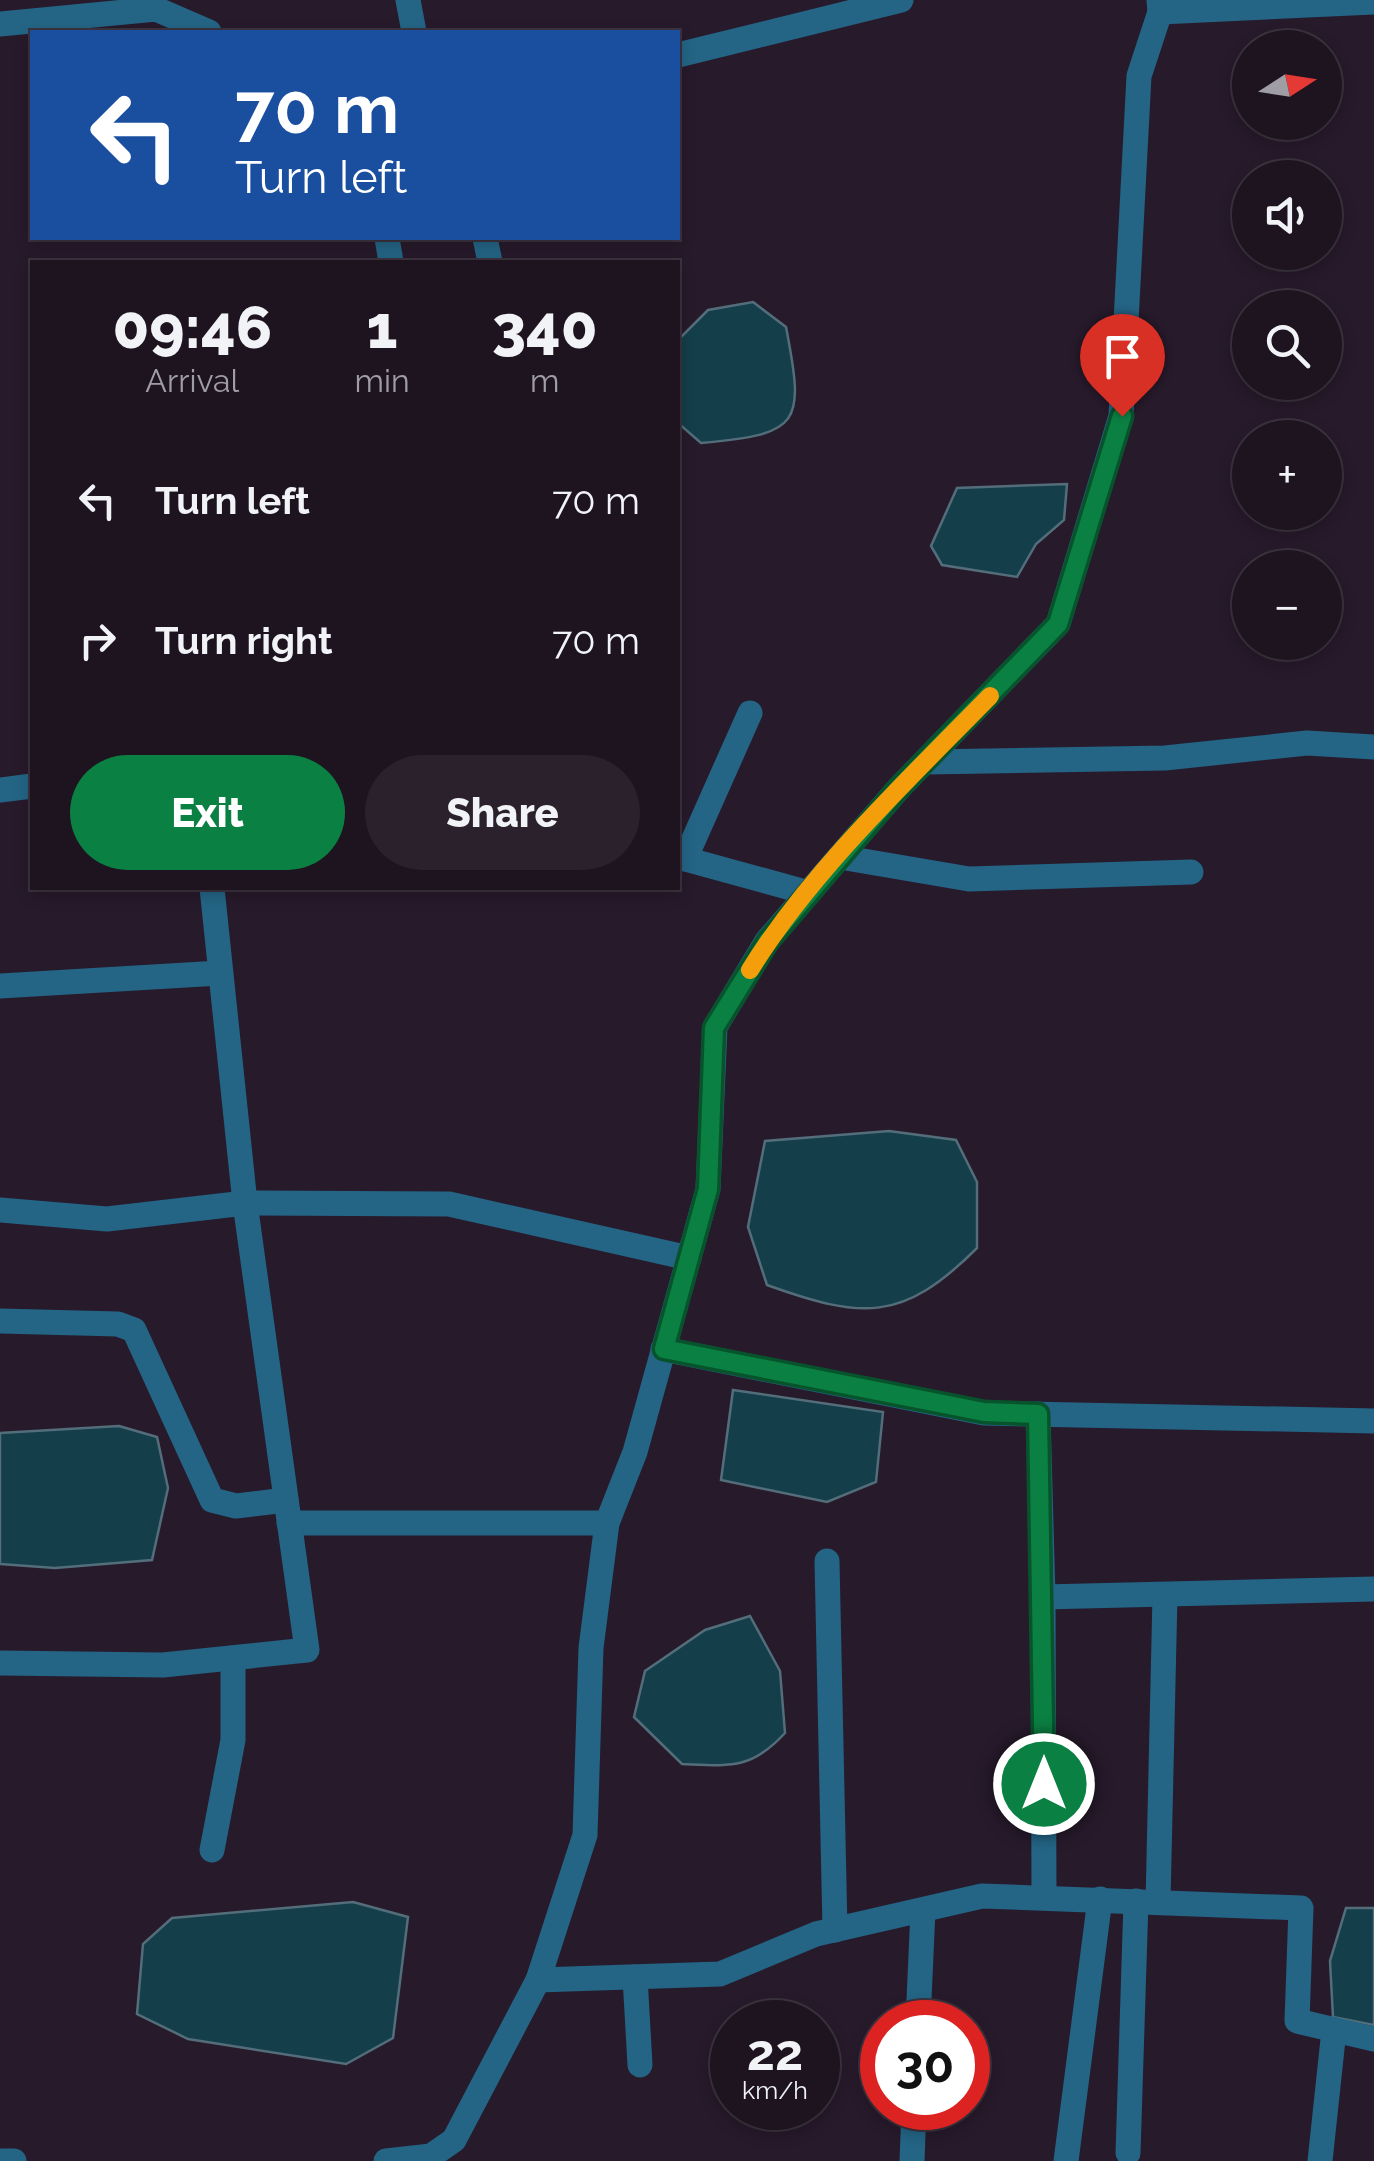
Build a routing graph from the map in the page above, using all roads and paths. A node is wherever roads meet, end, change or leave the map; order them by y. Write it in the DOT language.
graph roads {
  1 [pos="408,0"];
  2 [pos="894,1"];
  3 [pos="1374,2"];
  4 [pos="1160,6"];
  5 [pos="0,24"];
  6 [pos="205,30"];
  7 [pos="414,30"];
  8 [pos="680,54"];
  9 [pos="750,713"];
  10 [pos="1374,746"];
  11 [pos="926,762"];
  12 [pos="30,786"];
  13 [pos="0,790"];
  14 [pos="840,856"];
  15 [pos="682,858"];
  16 [pos="1191,872"];
  17 [pos="212,890"];
  18 [pos="808,894"];
  19 [pos="220,972"];
  20 [pos="0,986"];
  21 [pos="245,1203"];
  22 [pos="0,1210"];
  23 [pos="689,1258"];
  24 [pos="0,1320"];
  25 [pos="664,1349"];
  26 [pos="1038,1414"];
  27 [pos="1374,1421"];
  28 [pos="288,1512"];
  29 [pos="607,1524"];
  30 [pos="828,1561"];
  31 [pos="1374,1589"];
  32 [pos="1165,1596"];
  33 [pos="1042,1597"];
  34 [pos="233,1658"];
  35 [pos="0,1663"];
  36 [pos="212,1850"];
  37 [pos="1044,1896"];
  38 [pos="1100,1899"];
  39 [pos="1147,1901"];
  40 [pos="923,1910"];
  41 [pos="835,1930"];
  42 [pos="635,1977"];
  43 [pos="538,1980"];
  44 [pos="919,2000"];
  45 [pos="1334,2030"];
  46 [pos="1374,2039"];
  47 [pos="640,2065"];
  48 [pos="913,2130"];
  49 [pos="1128,2153"];
  50 [pos="431,2158"];
  51 [pos="0,2160"];
  52 [pos="14,2161"];
  53 [pos="386,2161"];
  54 [pos="912,2161"];
  55 [pos="1066,2161"];
  56 [pos="1320,2161"];
  1 -- 7 [label="street"];
  2 -- 8 [label="street"];
  3 -- 4 [label="street"];
  4 -- 11 [label="street"];
  5 -- 6 [label="street"];
  9 -- 15 [label="street"];
  10 -- 11 [label="street"];
  11 -- 14 [label="street"];
  12 -- 13 [label="street"];
  14 -- 16 [label="street"];
  14 -- 18 [label="street"];
  15 -- 18 [label="street"];
  17 -- 19 [label="street"];
  18 -- 23 [label="street"];
  19 -- 20 [label="street"];
  19 -- 21 [label="street"];
  21 -- 22 [label="street"];
  21 -- 23 [label="street"];
  21 -- 28 [label="street"];
  23 -- 25 [label="street"];
  24 -- 28 [label="street"];
  25 -- 26 [label="street"];
  25 -- 29 [label="street"];
  26 -- 27 [label="street"];
  26 -- 33 [label="street"];
  28 -- 29 [label="street"];
  28 -- 34 [label="street"];
  29 -- 43 [label="street"];
  30 -- 41 [label="street"];
  31 -- 32 [label="street"];
  32 -- 33 [label="street"];
  32 -- 39 [label="street"];
  33 -- 37 [label="street"];
  34 -- 35 [label="street"];
  34 -- 36 [label="street"];
  37 -- 38 [label="street"];
  37 -- 40 [label="street"];
  38 -- 39 [label="street"];
  38 -- 55 [label="street"];
  39 -- 45 [label="street"];
  39 -- 49 [label="street"];
  40 -- 41 [label="street"];
  40 -- 44 [label="street"];
  41 -- 42 [label="street"];
  42 -- 43 [label="street"];
  42 -- 47 [label="street"];
  43 -- 50 [label="street"];
  45 -- 46 [label="street"];
  45 -- 56 [label="street"];
  48 -- 54 [label="street"];
  50 -- 53 [label="street"];
  51 -- 52 [label="street"];
}
